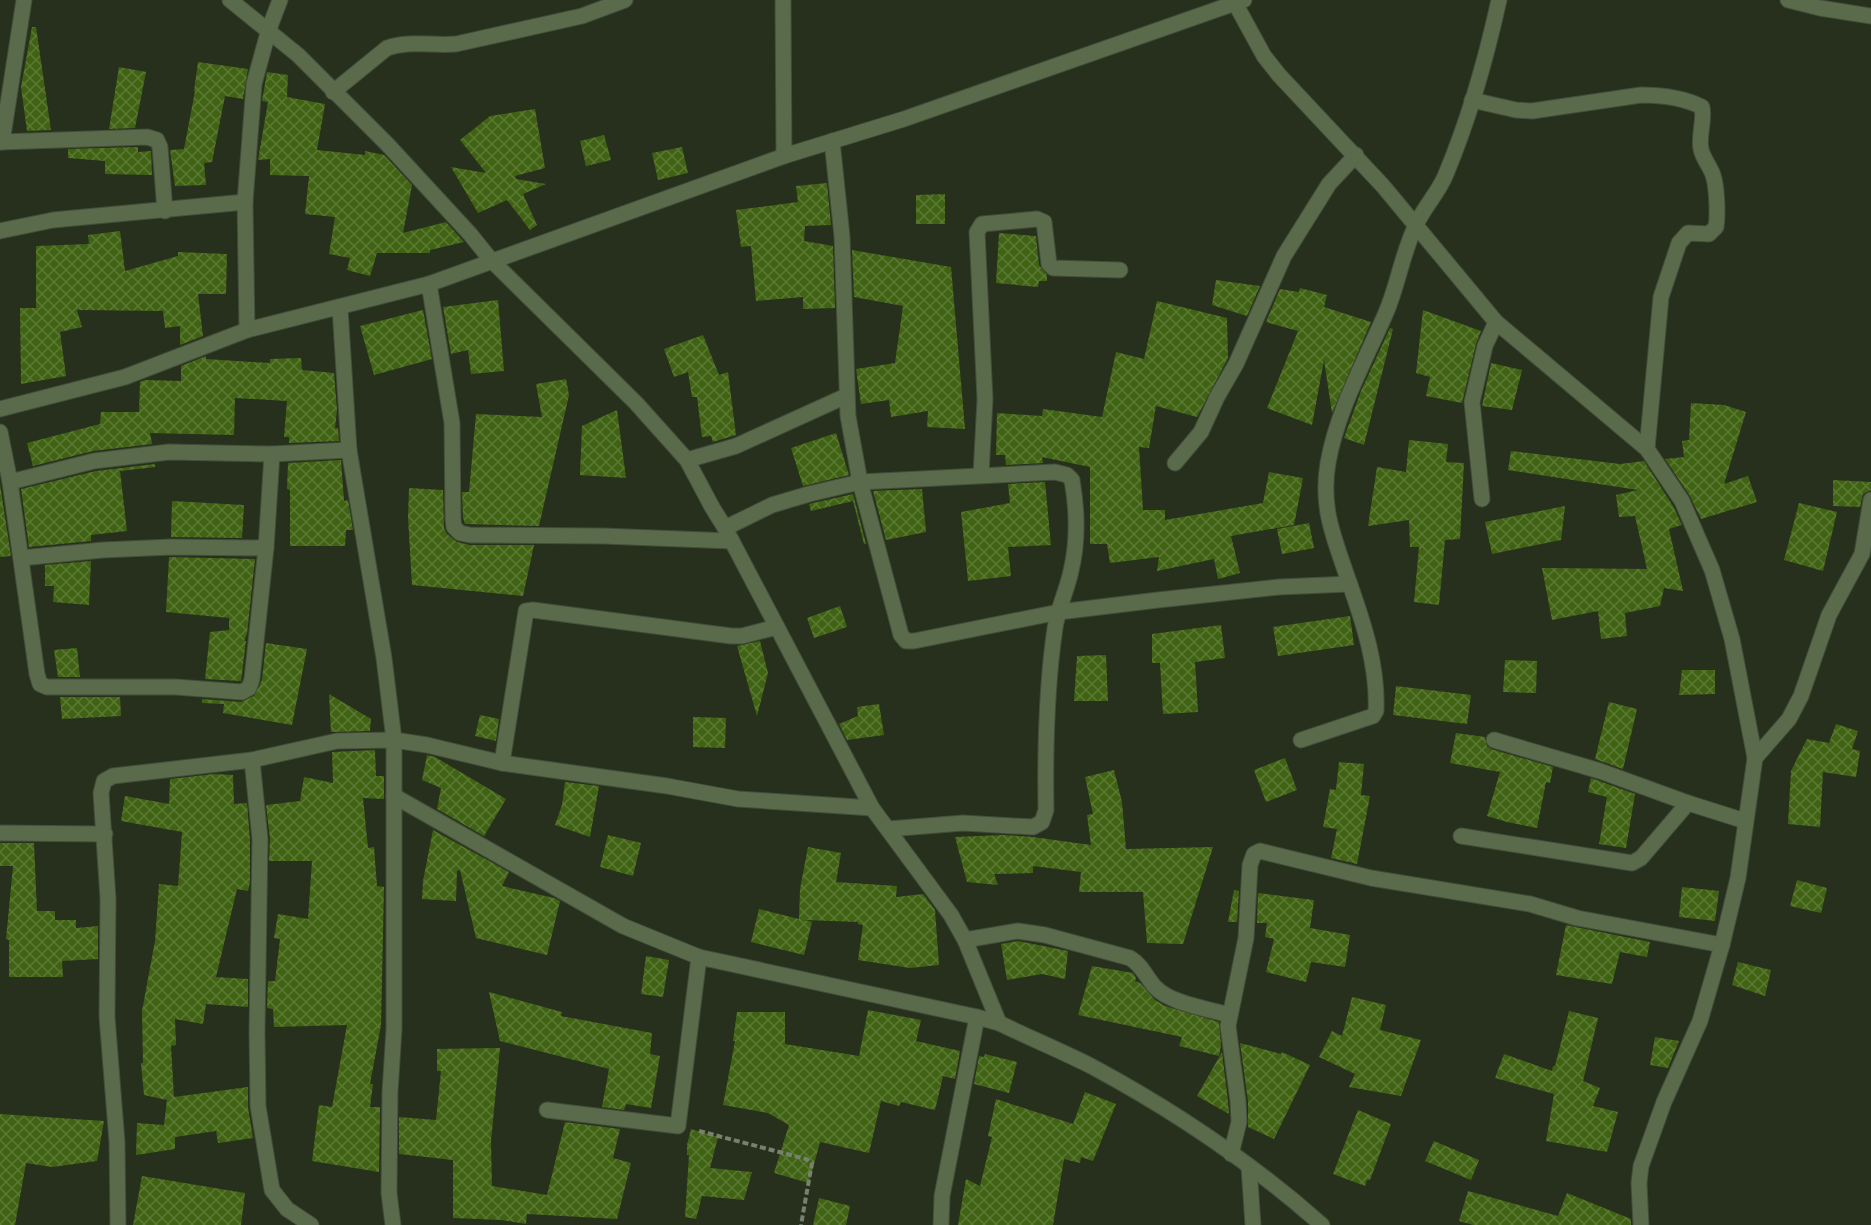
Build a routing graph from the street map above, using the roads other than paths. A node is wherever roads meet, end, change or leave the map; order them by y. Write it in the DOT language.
graph roads {
  1 [pos="24,0"];
  2 [pos="230,0"];
  3 [pos="280,0"];
  4 [pos="625,0"];
  5 [pos="783,0"];
  6 [pos="1499,0"];
  7 [pos="1788,0"];
  8 [pos="1240,2"];
  9 [pos="1871,16"];
  10 [pos="269,29"];
  11 [pos="333,92"];
  12 [pos="1472,100"];
  13 [pos="832,141"];
  14 [pos="1,142"];
  15 [pos="1356,155"];
  16 [pos="784,156"];
  17 [pos="245,202"];
  18 [pos="165,211"];
  19 [pos="1416,225"];
  20 [pos="0,231"];
  21 [pos="490,260"];
  22 [pos="1120,270"];
  23 [pos="429,284"];
  24 [pos="340,308"];
  25 [pos="1496,322"];
  26 [pos="247,330"];
  27 [pos="846,396"];
  28 [pos="0,409"];
  29 [pos="0,432"];
  30 [pos="1647,449"];
  31 [pos="349,450"];
  32 [pos="272,453"];
  33 [pos="687,460"];
  34 [pos="1175,463"];
  35 [pos="981,475"];
  36 [pos="10,482"];
  37 [pos="860,482"];
  38 [pos="1482,499"];
  39 [pos="1871,500"];
  40 [pos="729,534"];
  41 [pos="266,548"];
  42 [pos="1866,557"];
  43 [pos="21,558"];
  44 [pos="1350,584"];
  45 [pos="1059,612"];
  46 [pos="777,627"];
  47 [pos="394,740"];
  48 [pos="1301,740"];
  49 [pos="1494,740"];
  50 [pos="1755,758"];
  51 [pos="252,760"];
  52 [pos="502,763"];
  53 [pos="394,796"];
  54 [pos="1688,803"];
  55 [pos="872,808"];
  56 [pos="1745,821"];
  57 [pos="888,829"];
  58 [pos="0,833"];
  59 [pos="105,834"];
  60 [pos="1461,836"];
  61 [pos="964,940"];
  62 [pos="1722,945"];
  63 [pos="699,957"];
  64 [pos="1229,1015"];
  65 [pos="977,1017"];
  66 [pos="999,1023"];
  67 [pos="547,1110"];
  68 [pos="1231,1154"];
  69 [pos="1249,1167"];
  70 [pos="118,1225"];
  71 [pos="311,1225"];
  72 [pos="393,1225"];
  73 [pos="941,1225"];
  74 [pos="1253,1225"];
  75 [pos="1322,1225"];
  76 [pos="1641,1225"];
  1 -- 14 [label="street"];
  2 -- 10 [label="street"];
  3 -- 10 [label="street"];
  4 -- 11 [label="street"];
  5 -- 16 [label="street"];
  6 -- 12 [label="street"];
  7 -- 9 [label="street"];
  8 -- 13 [label="street"];
  8 -- 15 [label="street"];
  10 -- 11 [label="street"];
  10 -- 17 [label="street"];
  11 -- 21 [label="street"];
  12 -- 19 [label="street"];
  12 -- 30 [label="street"];
  13 -- 16 [label="street"];
  13 -- 27 [label="street"];
  14 -- 18 [label="street"];
  15 -- 19 [label="street"];
  15 -- 34 [label="street"];
  16 -- 21 [label="street"];
  17 -- 18 [label="street"];
  17 -- 26 [label="street"];
  18 -- 20 [label="street"];
  19 -- 25 [label="street"];
  19 -- 44 [label="street"];
  21 -- 23 [label="street"];
  21 -- 33 [label="street"];
  22 -- 35 [label="street"];
  23 -- 24 [label="street"];
  23 -- 40 [label="street"];
  24 -- 26 [label="street"];
  24 -- 31 [label="street"];
  25 -- 30 [label="street"];
  25 -- 38 [label="street"];
  26 -- 28 [label="street"];
  27 -- 33 [label="street"];
  27 -- 37 [label="street"];
  29 -- 36 [label="street"];
  30 -- 50 [label="street"];
  31 -- 32 [label="street"];
  31 -- 47 [label="street"];
  32 -- 36 [label="street"];
  32 -- 41 [label="street"];
  33 -- 40 [label="street"];
  35 -- 37 [label="street"];
  35 -- 45 [label="street"];
  36 -- 43 [label="street"];
  37 -- 40 [label="street"];
  37 -- 45 [label="street"];
  39 -- 42 [label="street"];
  40 -- 46 [label="street"];
  41 -- 43 [label="street"];
  41 -- 43 [label="street"];
  42 -- 50 [label="street"];
  44 -- 45 [label="street"];
  44 -- 48 [label="street"];
  45 -- 57 [label="street"];
  46 -- 52 [label="street"];
  46 -- 55 [label="street"];
  47 -- 51 [label="street"];
  47 -- 52 [label="street"];
  47 -- 53 [label="street"];
  49 -- 54 [label="street"];
  50 -- 56 [label="street"];
  51 -- 59 [label="street"];
  51 -- 71 [label="street"];
  52 -- 55 [label="street"];
  53 -- 63 [label="street"];
  53 -- 72 [label="street"];
  54 -- 56 [label="street"];
  54 -- 60 [label="street"];
  55 -- 57 [label="street"];
  56 -- 62 [label="street"];
  57 -- 61 [label="street"];
  58 -- 59 [label="street"];
  59 -- 70 [label="street"];
  61 -- 64 [label="street"];
  61 -- 66 [label="street"];
  62 -- 64 [label="street"];
  62 -- 76 [label="street"];
  63 -- 65 [label="street"];
  63 -- 67 [label="street"];
  64 -- 68 [label="street"];
  65 -- 66 [label="street"];
  65 -- 73 [label="street"];
  66 -- 68 [label="street"];
  68 -- 69 [label="street"];
  69 -- 74 [label="street"];
  69 -- 75 [label="street"];
}
